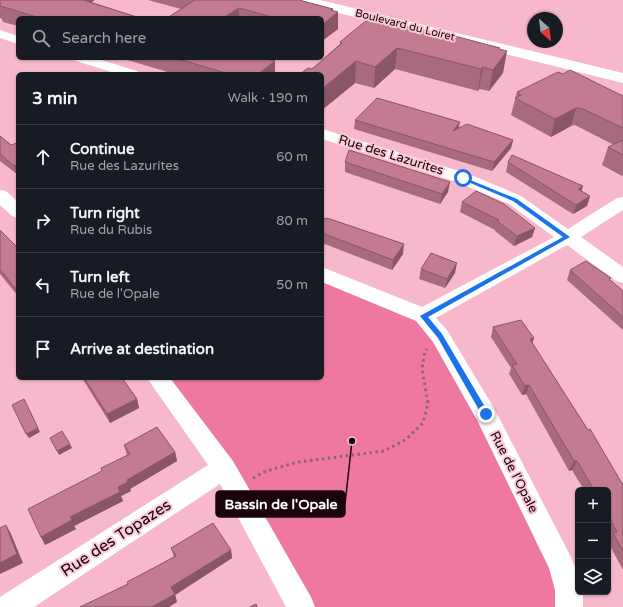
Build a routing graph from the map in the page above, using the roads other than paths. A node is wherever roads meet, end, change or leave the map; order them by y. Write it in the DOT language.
graph roads {
  1 [pos="303,0"];
  2 [pos="0,34"];
  3 [pos="16,39"];
  4 [pos="16,40"];
  5 [pos="0,48"];
  6 [pos="87,60"];
  7 [pos="126,72"];
  8 [pos="623,78"];
  9 [pos="324,135"];
  10 [pos="0,195"];
  11 [pos="623,202"];
  12 [pos="16,210"];
  13 [pos="568,237"];
  14 [pos="324,275"];
  15 [pos="623,276"];
  16 [pos="423,316"];
  17 [pos="159,380"];
  18 [pos="229,477"];
  19 [pos="9,607"];
  20 [pos="301,607"];
  21 [pos="569,607"];
  1 -- 8 [label="street, Boulevard du Loiret"];
  2 -- 3 [label="street"];
  4 -- 5 [label="street"];
  6 -- 7 [label="street"];
  9 -- 13 [label="street, Rue des Lazurites"];
  10 -- 12 [label="street"];
  11 -- 13 [label="street"];
  13 -- 15 [label="street, Rue des Lazurites"];
  13 -- 16 [label="street"];
  14 -- 16 [label="street, Rue de l'Opale"];
  16 -- 21 [label="street, Rue de l'Opale"];
  17 -- 18 [label="street"];
  18 -- 19 [label="street, Rue des Topazes"];
  18 -- 20 [label="street"];
}
